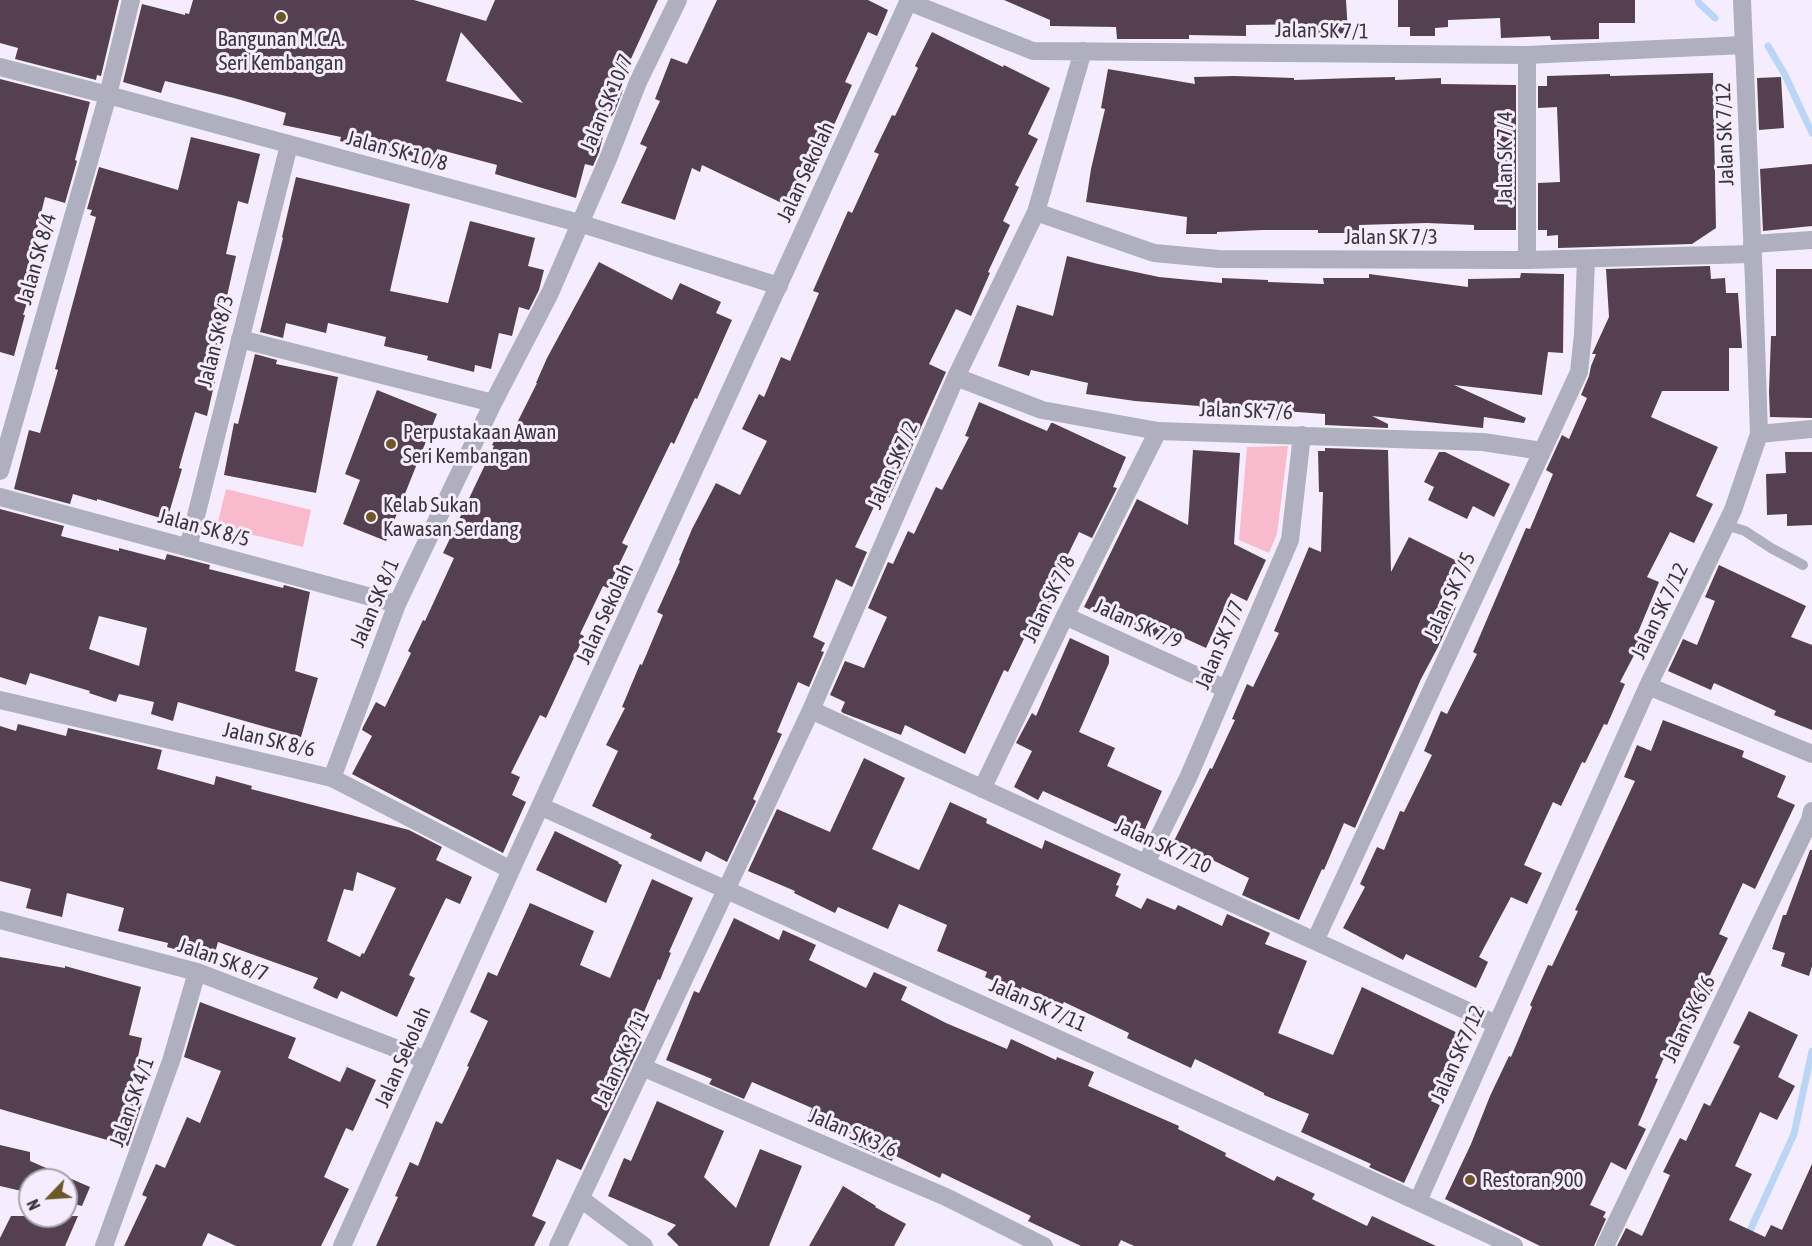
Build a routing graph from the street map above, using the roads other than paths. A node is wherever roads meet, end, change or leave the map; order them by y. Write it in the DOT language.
graph roads {
  1 [pos="131,0"];
  2 [pos="678,0"];
  3 [pos="1742,0"];
  4 [pos="910,1"];
  5 [pos="1744,45"];
  6 [pos="1083,51"];
  7 [pos="1527,55"];
  8 [pos="0,67"];
  9 [pos="108,95"];
  10 [pos="289,145"];
  11 [pos="1036,212"];
  12 [pos="579,223"];
  13 [pos="1812,240"];
  14 [pos="1752,249"];
  15 [pos="1527,260"];
  16 [pos="1586,260"];
  17 [pos="779,286"];
  18 [pos="240,339"];
  19 [pos="956,377"];
  20 [pos="493,403"];
  21 [pos="1812,429"];
  22 [pos="1158,431"];
  23 [pos="1759,434"];
  24 [pos="1302,435"];
  25 [pos="1542,451"];
  26 [pos="0,471"];
  27 [pos="0,497"];
  28 [pos="1726,525"];
  29 [pos="188,548"];
  30 [pos="1803,565"];
  31 [pos="397,604"];
  32 [pos="1065,616"];
  33 [pos="1648,686"];
  34 [pos="1226,689"];
  35 [pos="0,700"];
  36 [pos="811,710"];
  37 [pos="1812,754"];
  38 [pos="332,777"];
  39 [pos="982,789"];
  40 [pos="542,807"];
  41 [pos="1812,811"];
  42 [pos="1146,864"];
  43 [pos="511,870"];
  44 [pos="727,890"];
  45 [pos="0,920"];
  46 [pos="1315,941"];
  47 [pos="197,972"];
  48 [pos="1496,1024"];
  49 [pos="426,1060"];
  50 [pos="642,1067"];
  51 [pos="581,1198"];
  52 [pos="1418,1201"];
  53 [pos="1502,1244"];
  54 [pos="104,1246"];
  55 [pos="342,1246"];
  56 [pos="558,1246"];
  57 [pos="644,1246"];
  58 [pos="1044,1246"];
  59 [pos="1605,1246"];
  1 -- 9 [label="street, Jalan SK 8/4"];
  2 -- 12 [label="street, Jalan SK 10/7"];
  3 -- 5 [label="street, Jalan SK 7/12"];
  4 -- 6 [label="street, Jalan SK 7/1"];
  4 -- 17 [label="street, Jalan Sekolah"];
  5 -- 7 [label="street, Jalan SK 7/1"];
  5 -- 14 [label="street, Jalan SK 7/12"];
  6 -- 7 [label="street, Jalan SK 7/1"];
  6 -- 11 [label="street, Jalan SK 7/2"];
  7 -- 15 [label="street, Jalan SK 7/4"];
  8 -- 9 [label="street, Jalan SK 10/8"];
  9 -- 10 [label="street, Jalan SK 10/8"];
  9 -- 26 [label="street, Jalan SK 8/4"];
  10 -- 12 [label="street, Jalan SK 10/8"];
  10 -- 18 [label="street, Jalan SK 8/3"];
  11 -- 15 [label="street, Jalan SK 7/3"];
  11 -- 19 [label="street, Jalan SK 7/2"];
  12 -- 17 [label="street, Jalan SK 10/8"];
  12 -- 20 [label="street, Jalan SK 8/1"];
  13 -- 14 [label="street, Jalan SK 7/3"];
  14 -- 16 [label="street, Jalan SK 7/3"];
  14 -- 23 [label="street, Jalan SK 7/12"];
  15 -- 16 [label="street, Jalan SK 7/3"];
  16 -- 25 [label="street, Jalan SK 7/5"];
  17 -- 40 [label="street, Jalan Sekolah"];
  18 -- 20 [label="street"];
  18 -- 29 [label="street, Jalan SK 8/3"];
  19 -- 22 [label="street, Jalan SK 7/6"];
  19 -- 36 [label="street, Jalan SK 7/2"];
  20 -- 31 [label="street, Jalan SK 8/1"];
  21 -- 23 [label="street"];
  22 -- 24 [label="street, Jalan SK 7/6"];
  22 -- 32 [label="street, Jalan SK 7/8"];
  23 -- 28 [label="street, Jalan SK 7/12"];
  24 -- 25 [label="street, Jalan SK 7/6"];
  24 -- 34 [label="street, Jalan SK 7/7"];
  25 -- 46 [label="street, Jalan SK 7/5"];
  27 -- 29 [label="street, Jalan SK 8/5"];
  28 -- 30 [label="lane"];
  28 -- 33 [label="street, Jalan SK 7/12"];
  29 -- 31 [label="street, Jalan SK 8/5"];
  31 -- 38 [label="street, Jalan SK 8/1"];
  32 -- 34 [label="street, Jalan SK 7/9"];
  32 -- 39 [label="street, Jalan SK 7/8"];
  33 -- 37 [label="street"];
  33 -- 48 [label="street, Jalan SK 7/12"];
  34 -- 42 [label="street, Jalan SK 7/7"];
  35 -- 38 [label="street, Jalan SK 8/6"];
  36 -- 39 [label="street, Jalan SK 7/10"];
  36 -- 44 [label="street, Jalan SK 7/2"];
  38 -- 43 [label="street, Jalan SK 8/6"];
  39 -- 42 [label="street, Jalan SK 7/10"];
  40 -- 43 [label="street, Jalan Sekolah"];
  40 -- 44 [label="street, Jalan SK 7/11"];
  41 -- 59 [label="street, Jalan SK 6/6"];
  42 -- 46 [label="street, Jalan SK 7/10"];
  43 -- 49 [label="street, Jalan Sekolah"];
  44 -- 50 [label="street, Jalan SK 3/11"];
  44 -- 52 [label="street, Jalan SK 7/11"];
  45 -- 47 [label="street, Jalan SK 8/7"];
  46 -- 48 [label="street, Jalan SK 7/10"];
  47 -- 49 [label="street, Jalan SK 8/7"];
  47 -- 54 [label="street, Jalan SK 4/1"];
  48 -- 52 [label="street, Jalan SK 7/12"];
  49 -- 55 [label="street, Jalan Sekolah"];
  50 -- 51 [label="street, Jalan SK 3/11"];
  50 -- 58 [label="street, Jalan SK 3/6"];
  51 -- 56 [label="street, Jalan SK 3/11"];
  51 -- 57 [label="street"];
  52 -- 53 [label="street, Jalan SK 7/11"];
}
